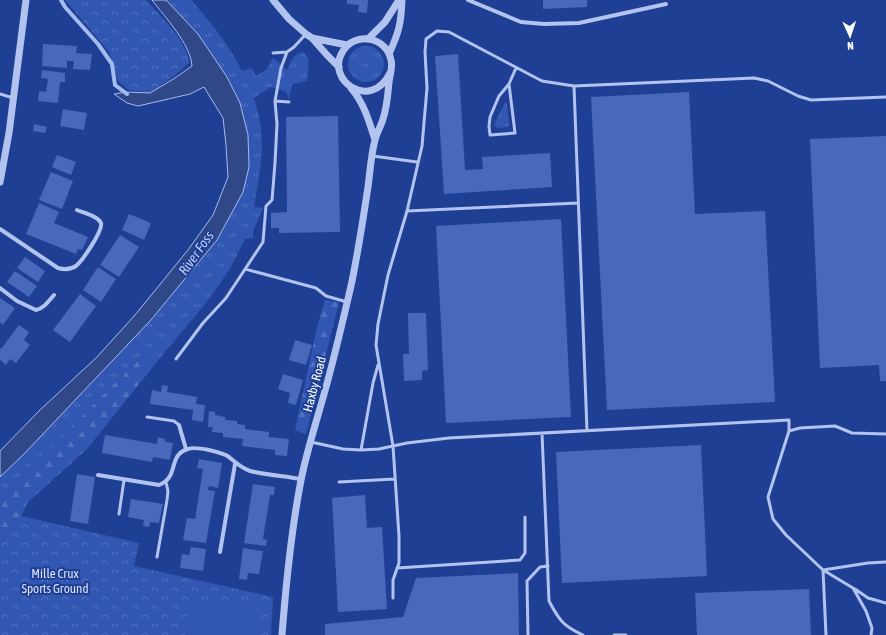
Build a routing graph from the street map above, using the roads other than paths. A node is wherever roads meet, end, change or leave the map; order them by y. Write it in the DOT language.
graph roads {
  1 [pos="26,0"];
  2 [pos="273,0"];
  3 [pos="399,0"];
  4 [pos="402,0"];
  5 [pos="468,0"];
  6 [pos="666,4"];
  7 [pos="306,34"];
  8 [pos="312,38"];
  9 [pos="368,38"];
  10 [pos="347,45"];
  11 [pos="287,52"];
  12 [pos="273,53"];
  13 [pos="389,54"];
  14 [pos="339,67"];
  15 [pos="516,68"];
  16 [pos="390,73"];
  17 [pos="510,84"];
  18 [pos="350,86"];
  19 [pos="574,86"];
  20 [pos="0,94"];
  21 [pos="886,97"];
  22 [pos="13,98"];
  23 [pos="275,101"];
  24 [pos="289,102"];
  25 [pos="375,140"];
  26 [pos="373,156"];
  27 [pos="417,162"];
  28 [pos="0,182"];
  29 [pos="578,203"];
  30 [pos="77,210"];
  31 [pos="407,212"];
  32 [pos="0,229"];
  33 [pos="245,269"];
  34 [pos="0,288"];
  35 [pos="54,295"];
  36 [pos="347,302"];
  37 [pos="176,359"];
  38 [pos="379,364"];
  39 [pos="147,417"];
  40 [pos="179,425"];
  41 [pos="789,430"];
  42 [pos="587,431"];
  43 [pos="542,433"];
  44 [pos="886,434"];
  45 [pos="311,442"];
  46 [pos="393,446"];
  47 [pos="186,449"];
  48 [pos="361,450"];
  49 [pos="235,464"];
  50 [pos="98,475"];
  51 [pos="301,479"];
  52 [pos="395,479"];
  53 [pos="124,480"];
  54 [pos="166,482"];
  55 [pos="339,482"];
  56 [pos="119,514"];
  57 [pos="525,518"];
  58 [pos="220,552"];
  59 [pos="157,557"];
  60 [pos="886,562"];
  61 [pos="548,566"];
  62 [pos="397,568"];
  63 [pos="823,570"];
  64 [pos="853,588"];
  65 [pos="393,598"];
  66 [pos="886,603"];
  67 [pos="282,635"];
  68 [pos="528,635"];
  69 [pos="583,635"];
  70 [pos="614,635"];
  71 [pos="626,635"];
  72 [pos="826,635"];
  73 [pos="871,635"];
  1 -- 22 [label="street"];
  2 -- 7 [label="street"];
  3 -- 9 [label="street"];
  4 -- 13 [label="street, Haxby Road"];
  5 -- 6 [label="street"];
  7 -- 8 [label="street"];
  7 -- 11 [label="lane"];
  8 -- 10 [label="street"];
  8 -- 14 [label="street"];
  9 -- 10 [label="street"];
  9 -- 13 [label="street"];
  10 -- 14 [label="street"];
  11 -- 12 [label="lane"];
  11 -- 23 [label="lane"];
  13 -- 16 [label="street, Haxby Road"];
  14 -- 18 [label="street"];
  15 -- 17 [label="lane"];
  15 -- 19 [label="lane"];
  15 -- 27 [label="lane"];
  16 -- 18 [label="street"];
  16 -- 25 [label="street, Haxby Road"];
  17 -- 17 [label="lane"];
  18 -- 25 [label="street, Haxby Road"];
  19 -- 21 [label="lane"];
  19 -- 29 [label="lane"];
  20 -- 22 [label="lane"];
  22 -- 28 [label="street"];
  23 -- 24 [label="lane"];
  23 -- 33 [label="lane"];
  25 -- 26 [label="street, Haxby Road"];
  26 -- 27 [label="lane"];
  26 -- 36 [label="street, Haxby Road"];
  27 -- 31 [label="lane"];
  29 -- 31 [label="lane"];
  29 -- 42 [label="lane"];
  30 -- 32 [label="street"];
  31 -- 38 [label="lane"];
  33 -- 36 [label="lane"];
  33 -- 37 [label="lane"];
  34 -- 35 [label="street"];
  36 -- 45 [label="street, Haxby Road"];
  38 -- 46 [label="lane"];
  38 -- 48 [label="lane"];
  39 -- 40 [label="lane"];
  40 -- 47 [label="street"];
  41 -- 42 [label="lane"];
  41 -- 44 [label="lane"];
  41 -- 63 [label="lane"];
  42 -- 43 [label="lane"];
  43 -- 46 [label="lane"];
  43 -- 61 [label="lane"];
  45 -- 48 [label="lane"];
  45 -- 51 [label="street, Haxby Road"];
  46 -- 48 [label="lane"];
  46 -- 52 [label="lane"];
  47 -- 49 [label="street"];
  47 -- 54 [label="street"];
  49 -- 51 [label="street"];
  49 -- 58 [label="street"];
  50 -- 53 [label="street"];
  51 -- 67 [label="street, Haxby Road"];
  52 -- 55 [label="lane"];
  52 -- 62 [label="lane"];
  53 -- 54 [label="street"];
  53 -- 56 [label="lane"];
  54 -- 59 [label="lane"];
  57 -- 62 [label="lane"];
  60 -- 63 [label="lane"];
  61 -- 68 [label="lane"];
  61 -- 69 [label="lane"];
  62 -- 65 [label="lane"];
  63 -- 64 [label="lane"];
  63 -- 72 [label="lane"];
  64 -- 66 [label="lane"];
  64 -- 73 [label="lane"];
  70 -- 71 [label="lane"];
}
